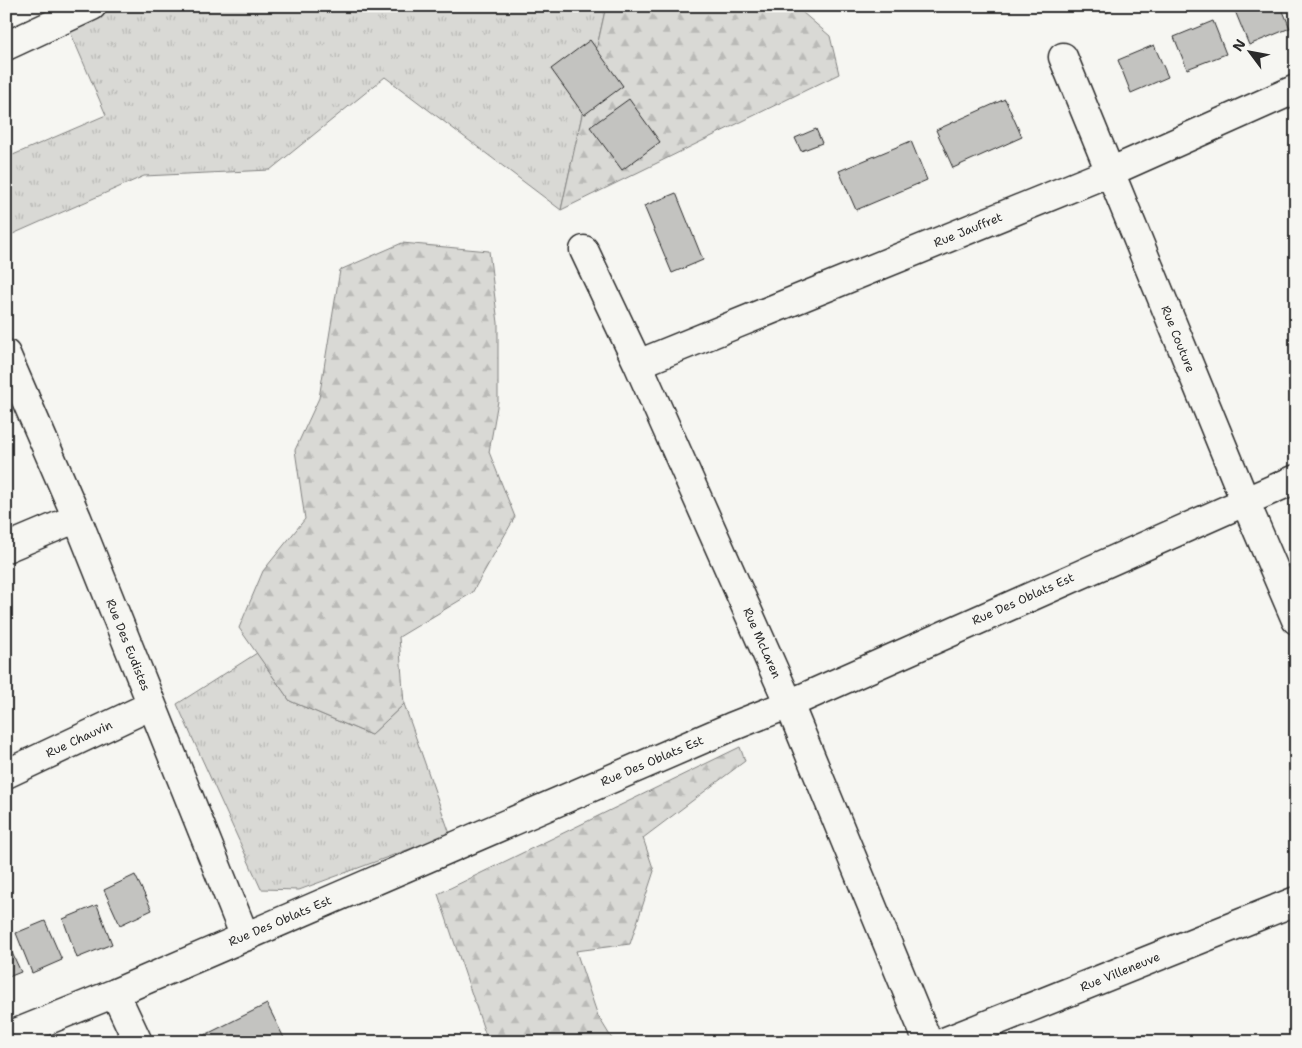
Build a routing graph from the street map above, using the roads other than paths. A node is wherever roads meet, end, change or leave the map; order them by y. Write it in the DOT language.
graph roads {
  1 [pos="92,6"];
  2 [pos="6,46"];
  3 [pos="1063,57"];
  4 [pos="1296,89"];
  5 [pos="1110,172"];
  6 [pos="584,250"];
  7 [pos="6,354"];
  8 [pos="638,364"];
  9 [pos="1296,479"];
  10 [pos="1245,501"];
  11 [pos="76,518"];
  12 [pos="6,548"];
  13 [pos="1296,620"];
  14 [pos="152,704"];
  15 [pos="789,704"];
  16 [pos="6,774"];
  17 [pos="1296,901"];
  18 [pos="245,936"];
  19 [pos="115,993"];
  20 [pos="6,1037"];
  21 [pos="138,1042"];
  22 [pos="928,1042"];
  23 [pos="944,1042"];
  1 -- 2 [label="street"];
  3 -- 5 [label="street, Rue Couture"];
  4 -- 5 [label="street, Rue Jauffret"];
  5 -- 8 [label="street, Rue Jauffret"];
  5 -- 10 [label="street, Rue Couture"];
  6 -- 8 [label="street, Rue McLaren"];
  7 -- 11 [label="street, Rue Des Eudistes"];
  8 -- 15 [label="street, Rue McLaren"];
  9 -- 10 [label="street, Rue Des Oblats Est"];
  10 -- 13 [label="street, Rue Couture"];
  10 -- 15 [label="street, Rue Des Oblats Est"];
  11 -- 12 [label="street"];
  11 -- 14 [label="street, Rue Des Eudistes"];
  14 -- 16 [label="street, Rue Chauvin"];
  14 -- 18 [label="street, Rue Des Eudistes"];
  15 -- 18 [label="street, Rue Des Oblats Est"];
  15 -- 22 [label="street, Rue McLaren"];
  17 -- 23 [label="street, Rue Villeneuve"];
  18 -- 19 [label="street, Rue Des Oblats Est"];
  19 -- 20 [label="street, Rue Des Oblats Est"];
  19 -- 21 [label="street"];
}
